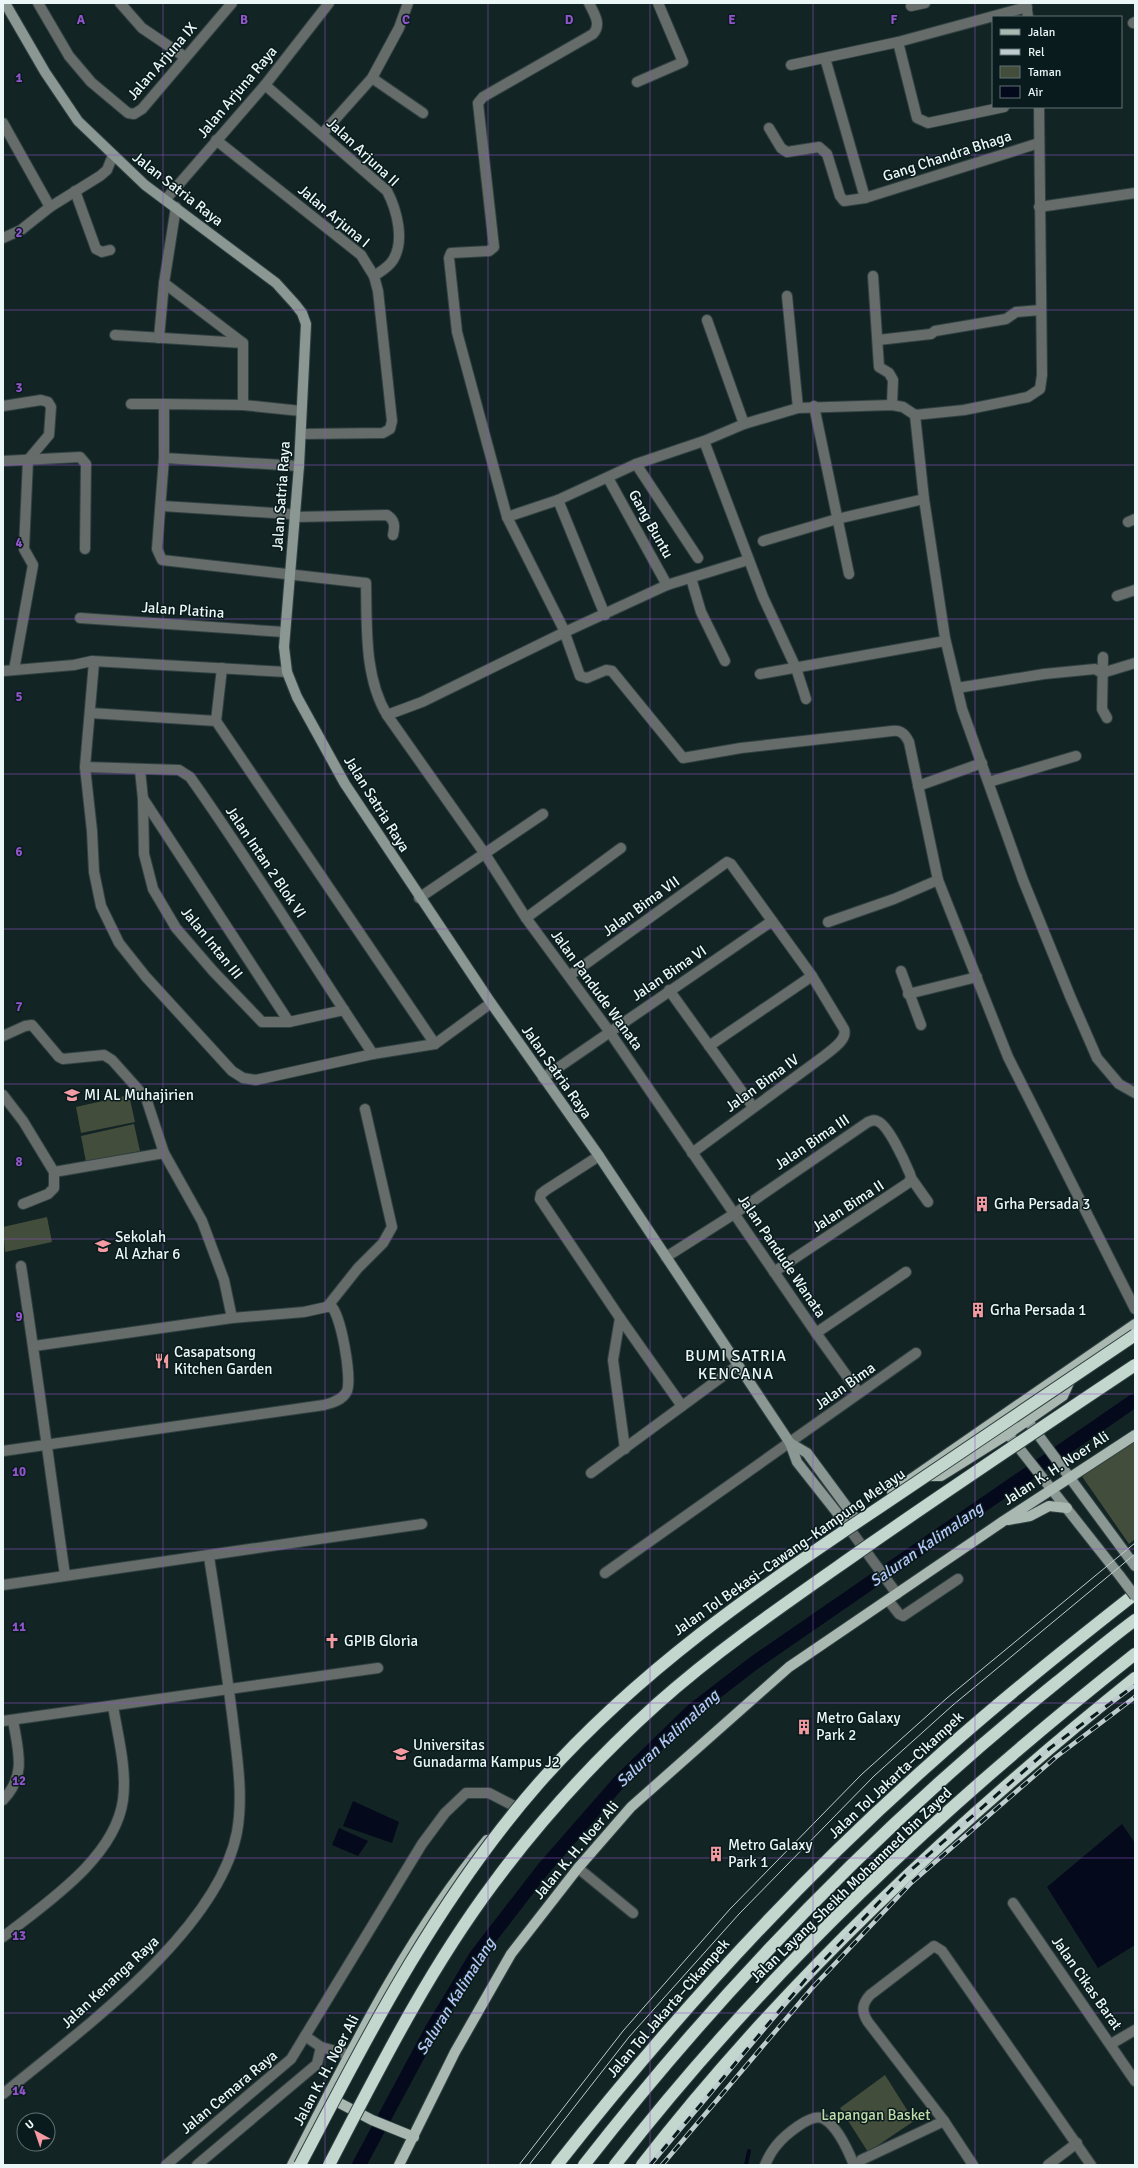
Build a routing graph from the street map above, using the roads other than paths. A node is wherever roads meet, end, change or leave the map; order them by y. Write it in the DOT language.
graph roads {
  1 [pos="38,3"];
  2 [pos="120,3"];
  3 [pos="232,3"];
  4 [pos="329,3"];
  5 [pos="408,3"];
  6 [pos="589,3"];
  7 [pos="658,3"];
  8 [pos="926,3"];
  9 [pos="5,5"];
  10 [pos="911,6"];
  11 [pos="1027,9"];
  12 [pos="1000,16"];
  13 [pos="992,18"];
  14 [pos="898,42"];
  15 [pos="185,57"];
  16 [pos="826,58"];
  17 [pos="792,65"];
  18 [pos="372,78"];
  19 [pos="636,82"];
  20 [pos="265,85"];
  21 [pos="999,108"];
  22 [pos="1039,108"];
  23 [pos="423,113"];
  24 [pos="3,123"];
  25 [pos="769,128"];
  26 [pos="322,134"];
  27 [pos="219,143"];
  28 [pos="1039,143"];
  29 [pos="115,157"];
  30 [pos="75,191"];
  31 [pos="1135,193"];
  32 [pos="865,198"];
  33 [pos="166,199"];
  34 [pos="50,207"];
  35 [pos="176,207"];
  36 [pos="1040,207"];
  37 [pos="3,238"];
  38 [pos="110,250"];
  39 [pos="374,276"];
  40 [pos="873,276"];
  41 [pos="164,283"];
  42 [pos="787,296"];
  43 [pos="1041,310"];
  44 [pos="707,320"];
  45 [pos="115,335"];
  46 [pos="159,338"];
  47 [pos="878,340"];
  48 [pos="243,343"];
  49 [pos="131,404"];
  50 [pos="164,404"];
  51 [pos="892,405"];
  52 [pos="3,406"];
  53 [pos="243,406"];
  54 [pos="814,406"];
  55 [pos="798,408"];
  56 [pos="302,411"];
  57 [pos="916,415"];
  58 [pos="744,424"];
  59 [pos="301,434"];
  60 [pos="704,441"];
  61 [pos="164,458"];
  62 [pos="28,460"];
  63 [pos="3,461"];
  64 [pos="636,464"];
  65 [pos="299,466"];
  66 [pos="608,478"];
  67 [pos="924,499"];
  68 [pos="558,500"];
  69 [pos="162,506"];
  70 [pos="295,517"];
  71 [pos="507,517"];
  72 [pos="837,519"];
  73 [pos="393,535"];
  74 [pos="763,542"];
  75 [pos="85,549"];
  76 [pos="698,558"];
  77 [pos="748,560"];
  78 [pos="849,574"];
  79 [pos="290,575"];
  80 [pos="691,578"];
  81 [pos="667,585"];
  82 [pos="1135,590"];
  83 [pos="1117,596"];
  84 [pos="605,615"];
  85 [pos="80,618"];
  86 [pos="284,632"];
  87 [pos="565,632"];
  88 [pos="945,641"];
  89 [pos="1103,657"];
  90 [pos="94,662"];
  91 [pos="725,662"];
  92 [pos="1135,663"];
  93 [pos="222,668"];
  94 [pos="796,668"];
  95 [pos="14,670"];
  96 [pos="3,671"];
  97 [pos="286,672"];
  98 [pos="1102,673"];
  99 [pos="760,674"];
  100 [pos="956,688"];
  101 [pos="806,699"];
  102 [pos="90,714"];
  103 [pos="387,715"];
  104 [pos="1107,718"];
  105 [pos="216,721"];
  106 [pos="1076,756"];
  107 [pos="982,763"];
  108 [pos="85,767"];
  109 [pos="140,770"];
  110 [pos="989,782"];
  111 [pos="918,786"];
  112 [pos="144,799"];
  113 [pos="543,814"];
  114 [pos="621,848"];
  115 [pos="485,854"];
  116 [pos="938,880"];
  117 [pos="419,898"];
  118 [pos="526,918"];
  119 [pos="772,921"];
  120 [pos="828,922"];
  121 [pos="901,971"];
  122 [pos="569,976"];
  123 [pos="812,976"];
  124 [pos="977,977"];
  125 [pos="669,990"];
  126 [pos="908,994"];
  127 [pos="491,1004"];
  128 [pos="344,1010"];
  129 [pos="289,1022"];
  130 [pos="921,1025"];
  131 [pos="609,1031"];
  132 [pos="3,1036"];
  133 [pos="436,1044"];
  134 [pos="709,1046"];
  135 [pos="373,1054"];
  136 [pos="543,1078"];
  137 [pos="1135,1093"];
  138 [pos="3,1095"];
  139 [pos="753,1108"];
  140 [pos="364,1109"];
  141 [pos="692,1153"];
  142 [pos="164,1154"];
  143 [pos="599,1156"];
  144 [pos="54,1172"];
  145 [pos="911,1178"];
  146 [pos="928,1202"];
  147 [pos="24,1204"];
  148 [pos="734,1214"];
  149 [pos="666,1257"];
  150 [pos="21,1266"];
  151 [pos="774,1272"];
  152 [pos="906,1272"];
  153 [pos="327,1307"];
  154 [pos="1135,1309"];
  155 [pos="232,1318"];
  156 [pos="620,1318"];
  157 [pos="1135,1324"];
  158 [pos="816,1333"];
  159 [pos="1135,1335"];
  160 [pos="34,1346"];
  161 [pos="916,1353"];
  162 [pos="1077,1364"];
  163 [pos="1135,1364"];
  164 [pos="738,1365"];
  165 [pos="859,1393"];
  166 [pos="682,1406"];
  167 [pos="1028,1421"];
  168 [pos="1008,1434"];
  169 [pos="1135,1434"];
  170 [pos="790,1443"];
  171 [pos="46,1445"];
  172 [pos="625,1449"];
  173 [pos="3,1451"];
  174 [pos="592,1473"];
  175 [pos="1067,1473"];
  176 [pos="915,1476"];
  177 [pos="1050,1490"];
  178 [pos="1067,1508"];
  179 [pos="855,1518"];
  180 [pos="1002,1522"];
  181 [pos="422,1524"];
  182 [pos="846,1524"];
  183 [pos="209,1556"];
  184 [pos="1135,1566"];
  185 [pos="605,1573"];
  186 [pos="65,1576"];
  187 [pos="958,1579"];
  188 [pos="3,1585"];
  189 [pos="897,1594"];
  190 [pos="1135,1595"];
  191 [pos="888,1600"];
  192 [pos="1135,1620"];
  193 [pos="1135,1654"];
  194 [pos="378,1668"];
  195 [pos="1135,1678"];
  196 [pos="229,1689"];
  197 [pos="113,1706"];
  198 [pos="8,1721"];
  199 [pos="3,1800"];
  200 [pos="514,1806"];
  201 [pos="578,1868"];
  202 [pos="1013,1903"];
  203 [pos="633,1913"];
  204 [pos="3,1937"];
  205 [pos="1135,2030"];
  206 [pos="305,2036"];
  207 [pos="1111,2044"];
  208 [pos="321,2047"];
  209 [pos="350,2055"];
  210 [pos="1135,2081"];
  211 [pos="3,2094"];
  212 [pos="328,2097"];
  213 [pos="944,2121"];
  214 [pos="414,2137"];
  215 [pos="1077,2143"];
  216 [pos="858,2163"];
  217 [pos="166,2165"];
  218 [pos="196,2165"];
  219 [pos="292,2165"];
  220 [pos="300,2165"];
  221 [pos="330,2165"];
  222 [pos="399,2165"];
  223 [pos="558,2165"];
  224 [pos="584,2165"];
  225 [pos="615,2165"];
  226 [pos="642,2165"];
  227 [pos="765,2165"];
  228 [pos="973,2165"];
  229 [pos="1048,2165"];
  230 [pos="1091,2165"];
  1 -- 15 [label="street, Jalan Arjuna IX"];
  2 -- 15 [label="street"];
  3 -- 15 [label="street, Jalan Arjuna IX"];
  4 -- 20 [label="street, Jalan Arjuna Raya"];
  5 -- 18 [label="street"];
  6 -- 71 [label="street"];
  7 -- 19 [label="street"];
  8 -- 10 [label="street"];
  9 -- 29 [label="street, Jalan Satria Raya"];
  11 -- 12 [label="street"];
  13 -- 14 [label="street"];
  14 -- 16 [label="street"];
  14 -- 21 [label="street"];
  16 -- 17 [label="street"];
  16 -- 32 [label="street"];
  18 -- 23 [label="street"];
  18 -- 26 [label="street"];
  20 -- 26 [label="street, Jalan Arjuna II"];
  20 -- 27 [label="street, Jalan Arjuna Raya"];
  22 -- 28 [label="street"];
  24 -- 34 [label="street"];
  25 -- 32 [label="street, Gang Chandra Bhaga"];
  26 -- 39 [label="street, Jalan Arjuna II"];
  27 -- 33 [label="street, Jalan Arjuna Raya"];
  27 -- 39 [label="street, Jalan Arjuna I"];
  28 -- 32 [label="street, Gang Chandra Bhaga"];
  28 -- 36 [label="street"];
  29 -- 30 [label="street"];
  29 -- 33 [label="street, Jalan Satria Raya"];
  30 -- 34 [label="street"];
  30 -- 38 [label="street"];
  31 -- 36 [label="street"];
  33 -- 35 [label="street, Jalan Satria Raya"];
  34 -- 37 [label="street"];
  35 -- 41 [label="street"];
  35 -- 56 [label="street, Jalan Satria Raya"];
  36 -- 43 [label="street"];
  39 -- 59 [label="street, Jalan Arjuna I"];
  40 -- 47 [label="street"];
  41 -- 46 [label="street"];
  41 -- 48 [label="street"];
  42 -- 55 [label="street"];
  43 -- 47 [label="street"];
  43 -- 57 [label="street"];
  44 -- 58 [label="street"];
  45 -- 46 [label="street"];
  46 -- 48 [label="street"];
  47 -- 51 [label="street"];
  48 -- 53 [label="street"];
  49 -- 50 [label="street"];
  50 -- 53 [label="street"];
  50 -- 61 [label="street"];
  51 -- 54 [label="street"];
  51 -- 57 [label="street"];
  52 -- 62 [label="street"];
  53 -- 56 [label="street"];
  54 -- 55 [label="street"];
  54 -- 72 [label="street"];
  55 -- 58 [label="street"];
  56 -- 59 [label="street, Jalan Satria Raya"];
  57 -- 67 [label="street"];
  58 -- 60 [label="street"];
  59 -- 65 [label="street, Jalan Satria Raya"];
  60 -- 64 [label="street"];
  60 -- 77 [label="street"];
  61 -- 65 [label="street"];
  61 -- 69 [label="street"];
  62 -- 63 [label="street"];
  62 -- 75 [label="street"];
  62 -- 95 [label="street"];
  64 -- 66 [label="street"];
  64 -- 76 [label="street"];
  65 -- 70 [label="street, Jalan Satria Raya"];
  66 -- 68 [label="street"];
  66 -- 81 [label="street, Gang Buntu"];
  67 -- 72 [label="street"];
  67 -- 88 [label="street"];
  68 -- 71 [label="street"];
  68 -- 84 [label="street"];
  69 -- 70 [label="street"];
  69 -- 79 [label="street"];
  70 -- 73 [label="street"];
  70 -- 79 [label="street, Jalan Satria Raya"];
  71 -- 87 [label="street"];
  72 -- 74 [label="street"];
  72 -- 78 [label="street"];
  77 -- 80 [label="street"];
  77 -- 94 [label="street"];
  79 -- 86 [label="street, Jalan Satria Raya"];
  79 -- 103 [label="street, Jalan Pandude Wanata"];
  80 -- 81 [label="street"];
  80 -- 91 [label="street"];
  81 -- 84 [label="street"];
  82 -- 83 [label="street"];
  84 -- 87 [label="street"];
  85 -- 86 [label="street, Jalan Platina"];
  86 -- 97 [label="street, Jalan Satria Raya"];
  87 -- 103 [label="street"];
  87 -- 111 [label="street"];
  88 -- 94 [label="street"];
  88 -- 100 [label="street"];
  89 -- 98 [label="street"];
  90 -- 93 [label="street"];
  90 -- 95 [label="street"];
  90 -- 102 [label="street"];
  92 -- 98 [label="street"];
  93 -- 97 [label="street"];
  93 -- 105 [label="street"];
  94 -- 99 [label="street"];
  94 -- 101 [label="street"];
  95 -- 96 [label="street"];
  97 -- 117 [label="street, Jalan Satria Raya"];
  98 -- 100 [label="street"];
  98 -- 104 [label="street"];
  100 -- 107 [label="street"];
  102 -- 105 [label="street"];
  102 -- 108 [label="street"];
  103 -- 115 [label="street, Jalan Pandude Wanata"];
  105 -- 133 [label="street"];
  106 -- 110 [label="street"];
  107 -- 110 [label="street"];
  107 -- 111 [label="street"];
  108 -- 109 [label="street, Jalan Intan 2 Blok VI"];
  108 -- 135 [label="street"];
  109 -- 112 [label="street, Jalan Intan III"];
  109 -- 128 [label="street, Jalan Intan 2 Blok VI"];
  110 -- 137 [label="street"];
  111 -- 116 [label="street"];
  112 -- 129 [label="street"];
  112 -- 129 [label="street, Jalan Intan III"];
  113 -- 115 [label="street"];
  114 -- 118 [label="street"];
  115 -- 117 [label="street"];
  115 -- 118 [label="street, Jalan Pandude Wanata"];
  116 -- 120 [label="street"];
  116 -- 124 [label="street"];
  117 -- 127 [label="street, Jalan Satria Raya"];
  118 -- 122 [label="street, Jalan Pandude Wanata"];
  119 -- 122 [label="street, Jalan Bima VII"];
  119 -- 123 [label="street"];
  119 -- 125 [label="street, Jalan Bima VI"];
  121 -- 126 [label="street"];
  122 -- 131 [label="street, Jalan Pandude Wanata"];
  123 -- 134 [label="street"];
  123 -- 139 [label="street, Jalan Bima IV"];
  124 -- 126 [label="street"];
  124 -- 154 [label="street"];
  125 -- 131 [label="street, Jalan Bima VI"];
  125 -- 134 [label="street"];
  126 -- 130 [label="street"];
  127 -- 133 [label="street"];
  127 -- 136 [label="street, Jalan Satria Raya"];
  128 -- 129 [label="street, Jalan Intan III"];
  128 -- 135 [label="street, Jalan Intan 2 Blok VI"];
  131 -- 136 [label="street, Jalan Bima VI"];
  131 -- 141 [label="street, Jalan Pandude Wanata"];
  132 -- 142 [label="street"];
  133 -- 135 [label="street"];
  134 -- 139 [label="street"];
  136 -- 143 [label="street, Jalan Satria Raya"];
  138 -- 144 [label="street"];
  139 -- 141 [label="street, Jalan Bima IV"];
  140 -- 153 [label="street"];
  141 -- 148 [label="street, Jalan Pandude Wanata"];
  142 -- 144 [label="street"];
  142 -- 155 [label="street"];
  143 -- 149 [label="street, Jalan Satria Raya"];
  143 -- 156 [label="street"];
  144 -- 147 [label="street"];
  145 -- 146 [label="street"];
  145 -- 148 [label="street, Jalan Bima III"];
  145 -- 151 [label="street, Jalan Bima II"];
  148 -- 149 [label="street, Jalan Bima III"];
  148 -- 151 [label="street, Jalan Pandude Wanata"];
  149 -- 164 [label="street, Jalan Satria Raya"];
  150 -- 160 [label="street"];
  151 -- 158 [label="street, Jalan Pandude Wanata"];
  152 -- 158 [label="street"];
  153 -- 155 [label="street"];
  153 -- 171 [label="street"];
  155 -- 160 [label="street"];
  156 -- 166 [label="street"];
  156 -- 172 [label="street"];
  157 -- 162 [label="main road, Jalan K. H. Noer Ali"];
  158 -- 165 [label="street, Jalan Pandude Wanata"];
  159 -- 220 [label="highway, Jalan Tol Bekasi–Cawang–Kampung Melayu, bridge"];
  160 -- 171 [label="street"];
  161 -- 165 [label="street, Jalan Bima"];
  162 -- 167 [label="main road"];
  162 -- 176 [label="main road, Jalan K. H. Noer Ali"];
  163 -- 221 [label="highway, bridge"];
  164 -- 166 [label="street"];
  164 -- 170 [label="street, Jalan Satria Raya"];
  165 -- 170 [label="street, Jalan Bima"];
  166 -- 172 [label="street"];
  167 -- 168 [label="main road"];
  167 -- 175 [label="street"];
  168 -- 176 [label="main road"];
  168 -- 177 [label="street"];
  169 -- 175 [label="main road, Jalan K. H. Noer Ali"];
  170 -- 179 [label="street, Jalan Satria Raya"];
  170 -- 182 [label="street, Jalan Satria Raya"];
  170 -- 185 [label="street, Jalan Bima"];
  171 -- 173 [label="street"];
  171 -- 186 [label="street"];
  172 -- 174 [label="street"];
  175 -- 177 [label="main road, Jalan K. H. Noer Ali"];
  175 -- 184 [label="street"];
  176 -- 179 [label="main road, Jalan K. H. Noer Ali"];
  177 -- 178 [label="street"];
  177 -- 180 [label="main road, Jalan K. H. Noer Ali"];
  178 -- 180 [label="main road"];
  178 -- 190 [label="street, bridge"];
  179 -- 182 [label="main road, Jalan K. H. Noer Ali"];
  180 -- 189 [label="main road, Jalan K. H. Noer Ali"];
  181 -- 183 [label="street"];
  182 -- 189 [label="street"];
  182 -- 200 [label="main road, Jalan K. H. Noer Ali"];
  183 -- 186 [label="street"];
  183 -- 196 [label="street, Jalan Kenanga Raya"];
  186 -- 188 [label="street"];
  187 -- 191 [label="street"];
  189 -- 191 [label="main road, Jalan K. H. Noer Ali"];
  190 -- 223 [label="highway, Jalan Tol Jakarta–Cikampek"];
  191 -- 201 [label="main road, Jalan K. H. Noer Ali"];
  192 -- 224 [label="highway, Jalan Layang Sheikh Mohammed bin Zayed"];
  193 -- 225 [label="highway, Jalan Layang Sheikh Mohammed bin Zayed"];
  194 -- 196 [label="street"];
  195 -- 226 [label="highway"];
  196 -- 197 [label="street"];
  196 -- 211 [label="street, Jalan Kenanga Raya"];
  197 -- 198 [label="street"];
  197 -- 204 [label="street"];
  198 -- 199 [label="street"];
  200 -- 206 [label="street, Jalan Cemara Raya"];
  200 -- 209 [label="main road, Jalan K. H. Noer Ali"];
  201 -- 203 [label="street"];
  201 -- 214 [label="main road, Jalan K. H. Noer Ali"];
  202 -- 207 [label="street, Jalan Cikas Barat"];
  205 -- 207 [label="street"];
  206 -- 208 [label="street"];
  206 -- 217 [label="street, Jalan Cemara Raya"];
  207 -- 210 [label="street, Jalan Cikas Barat"];
  208 -- 209 [label="street"];
  208 -- 218 [label="street"];
  209 -- 212 [label="main road, Jalan K. H. Noer Ali"];
  212 -- 214 [label="main road"];
  212 -- 219 [label="main road, Jalan K. H. Noer Ali"];
  213 -- 215 [label="street"];
  213 -- 216 [label="street"];
  213 -- 228 [label="street"];
  214 -- 222 [label="main road, Jalan K. H. Noer Ali"];
  215 -- 229 [label="street"];
  215 -- 230 [label="street"];
  216 -- 227 [label="street"];
}
